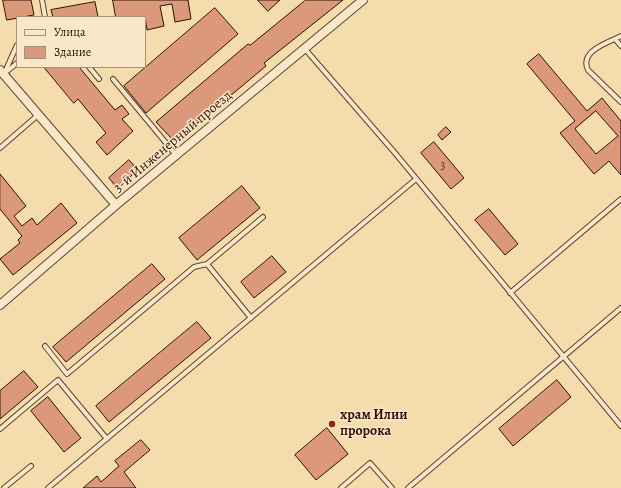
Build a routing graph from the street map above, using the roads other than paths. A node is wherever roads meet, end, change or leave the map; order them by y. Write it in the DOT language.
graph roads {
  1 [pos="42,0"];
  2 [pos="363,0"];
  3 [pos="45,16"];
  4 [pos="621,36"];
  5 [pos="616,39"];
  6 [pos="621,46"];
  7 [pos="16,47"];
  8 [pos="306,49"];
  9 [pos="16,64"];
  10 [pos="91,68"];
  11 [pos="2,72"];
  12 [pos="99,79"];
  13 [pos="113,79"];
  14 [pos="621,102"];
  15 [pos="38,115"];
  16 [pos="0,148"];
  17 [pos="176,156"];
  18 [pos="416,179"];
  19 [pos="621,199"];
  20 [pos="116,206"];
  21 [pos="263,217"];
  22 [pos="207,264"];
  23 [pos="510,293"];
  24 [pos="0,305"];
  25 [pos="621,308"];
  26 [pos="251,318"];
  27 [pos="44,346"];
  28 [pos="562,357"];
  29 [pos="621,426"];
  30 [pos="0,429"];
  31 [pos="107,438"];
  32 [pos="32,466"];
  33 [pos="4,488"];
  34 [pos="48,488"];
  35 [pos="341,488"];
  36 [pos="392,488"];
  37 [pos="408,488"];
  1 -- 3 [label="lane"];
  2 -- 8 [label="street, 3-й Инженерный проезд"];
  4 -- 5 [label="lane"];
  5 -- 6 [label="lane"];
  5 -- 14 [label="lane"];
  7 -- 11 [label="lane"];
  8 -- 17 [label="street, 3-й Инженерный проезд"];
  8 -- 18 [label="lane"];
  9 -- 11 [label="lane"];
  10 -- 12 [label="lane"];
  11 -- 15 [label="street"];
  13 -- 17 [label="lane"];
  15 -- 16 [label="lane"];
  15 -- 20 [label="street"];
  17 -- 20 [label="street, 3-й Инженерный проезд"];
  18 -- 23 [label="lane"];
  18 -- 26 [label="lane"];
  19 -- 23 [label="lane"];
  20 -- 24 [label="street, 3-й Инженерный проезд"];
  21 -- 22 [label="lane"];
  22 -- 26 [label="lane"];
  22 -- 27 [label="lane"];
  23 -- 28 [label="lane"];
  25 -- 28 [label="lane"];
  26 -- 31 [label="lane"];
  28 -- 29 [label="lane"];
  28 -- 37 [label="lane"];
  30 -- 31 [label="lane"];
  31 -- 34 [label="lane"];
  32 -- 33 [label="lane"];
  35 -- 36 [label="lane"];
}
